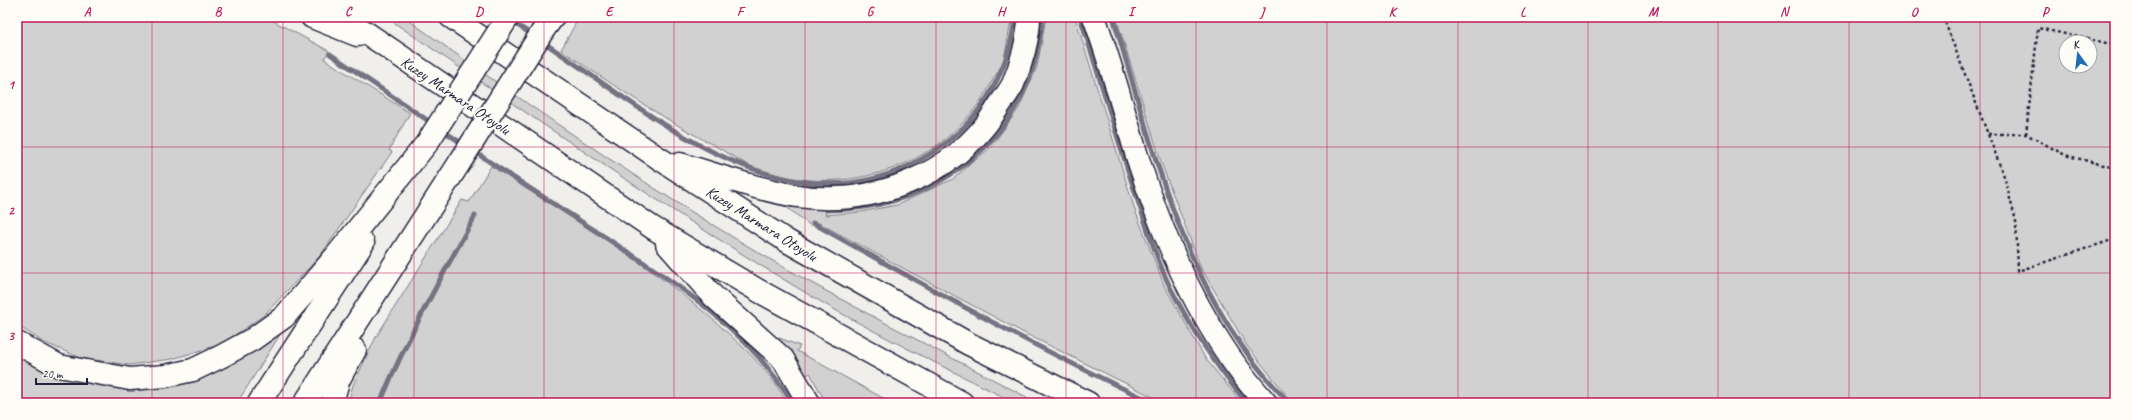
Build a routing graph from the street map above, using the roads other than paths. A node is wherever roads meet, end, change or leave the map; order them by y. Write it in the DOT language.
graph roads {
  1 [pos="312,17"];
  2 [pos="343,17"];
  3 [pos="452,17"];
  4 [pos="508,17"];
  5 [pos="1029,17"];
  6 [pos="1094,17"];
  7 [pos="549,21"];
  8 [pos="384,46"];
  9 [pos="427,143"];
  10 [pos="656,157"];
  11 [pos="460,162"];
  12 [pos="653,228"];
  13 [pos="17,344"];
  14 [pos="259,403"];
  15 [pos="305,403"];
  16 [pos="332,403"];
  17 [pos="809,403"];
  18 [pos="962,403"];
  19 [pos="1088,403"];
  20 [pos="1266,403"];
  1 -- 8 [label="highway"];
  2 -- 8 [label="highway, Kuzey Marmara Otoyolu"];
  3 -- 10 [label="highway, Kuzey Marmara Otoyolu"];
  4 -- 9 [label="highway, bridge"];
  5 -- 10 [label="highway"];
  6 -- 20 [label="highway"];
  7 -- 11 [label="highway, bridge"];
  8 -- 12 [label="highway, Kuzey Marmara Otoyolu"];
  9 -- 13 [label="highway"];
  9 -- 14 [label="highway"];
  10 -- 19 [label="highway, Kuzey Marmara Otoyolu"];
  11 -- 15 [label="highway"];
  11 -- 16 [label="highway"];
  12 -- 17 [label="highway"];
  12 -- 18 [label="highway, Kuzey Marmara Otoyolu"];
}
